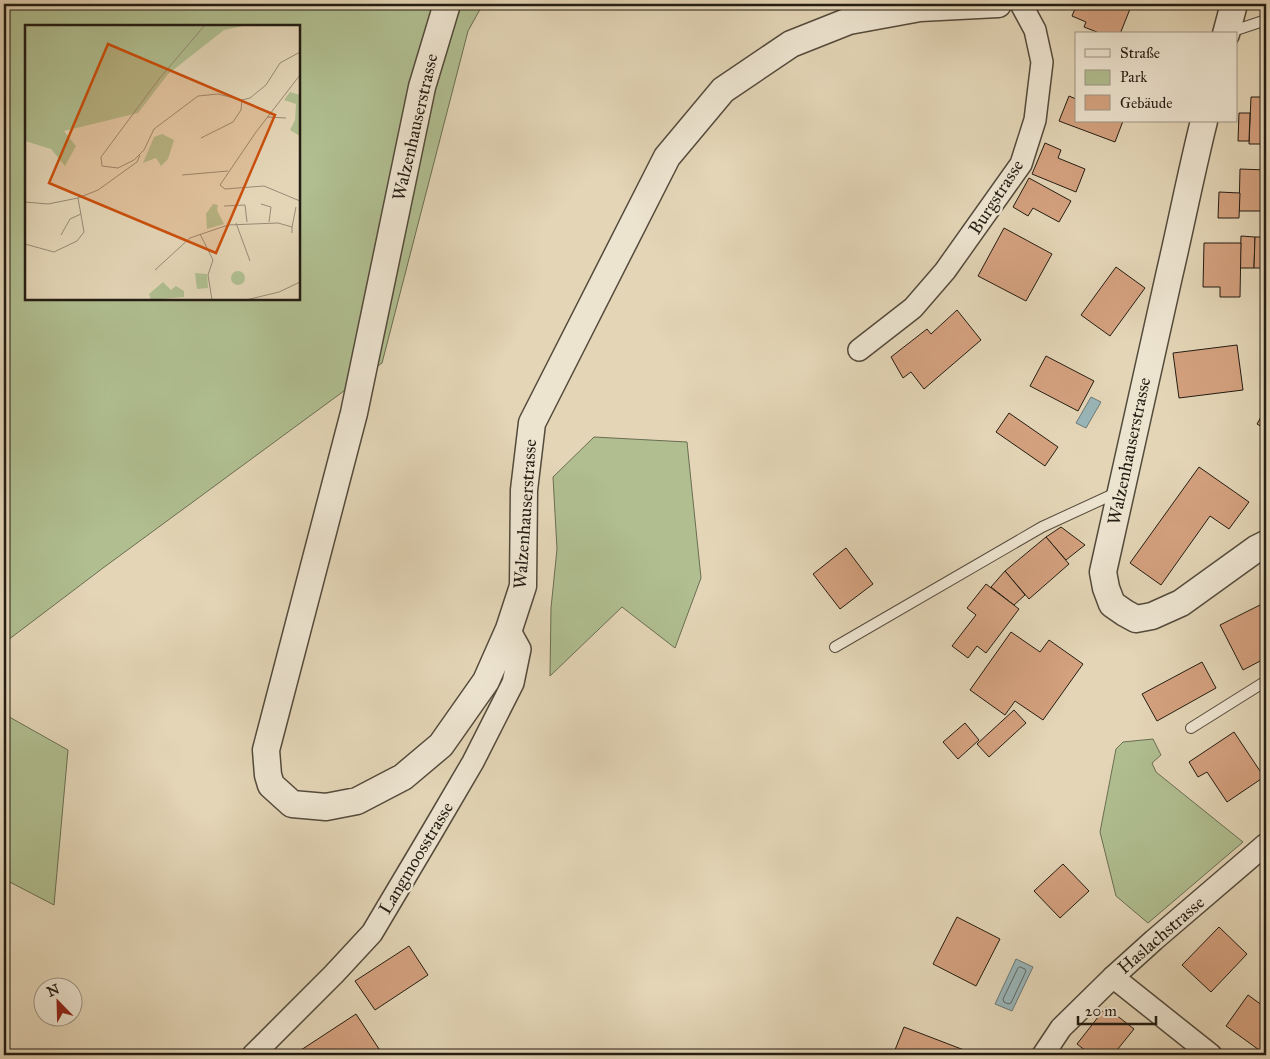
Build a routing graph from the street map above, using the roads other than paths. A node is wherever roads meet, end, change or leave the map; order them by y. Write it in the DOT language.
graph roads {
  1 [pos="447,4"];
  2 [pos="998,4"];
  3 [pos="1021,4"];
  4 [pos="1234,4"];
  5 [pos="1266,20"];
  6 [pos="1226,32"];
  7 [pos="1229,32"];
  8 [pos="1204,122"];
  9 [pos="859,350"];
  10 [pos="1121,491"];
  11 [pos="1266,544"];
  12 [pos="509,629"];
  13 [pos="835,647"];
  14 [pos="1266,681"];
  15 [pos="1191,728"];
  16 [pos="1266,844"];
  17 [pos="1112,977"];
  18 [pos="253,1055"];
  19 [pos="1043,1055"];
  20 [pos="1211,1055"];
  1 -- 12 [label="street, Walzenhauserstrasse"];
  2 -- 12 [label="street, Walzenhauserstrasse"];
  3 -- 9 [label="street, Burgstrasse"];
  4 -- 6 [label="street"];
  5 -- 7 [label="lane"];
  8 -- 10 [label="street, Walzenhauserstrasse"];
  10 -- 11 [label="street, Walzenhauserstrasse"];
  10 -- 13 [label="lane"];
  12 -- 18 [label="street, Langmoosstrasse"];
  14 -- 15 [label="lane"];
  16 -- 17 [label="street, Haslachstrasse"];
  17 -- 19 [label="street, Haslachstrasse"];
  17 -- 20 [label="street"];
}
